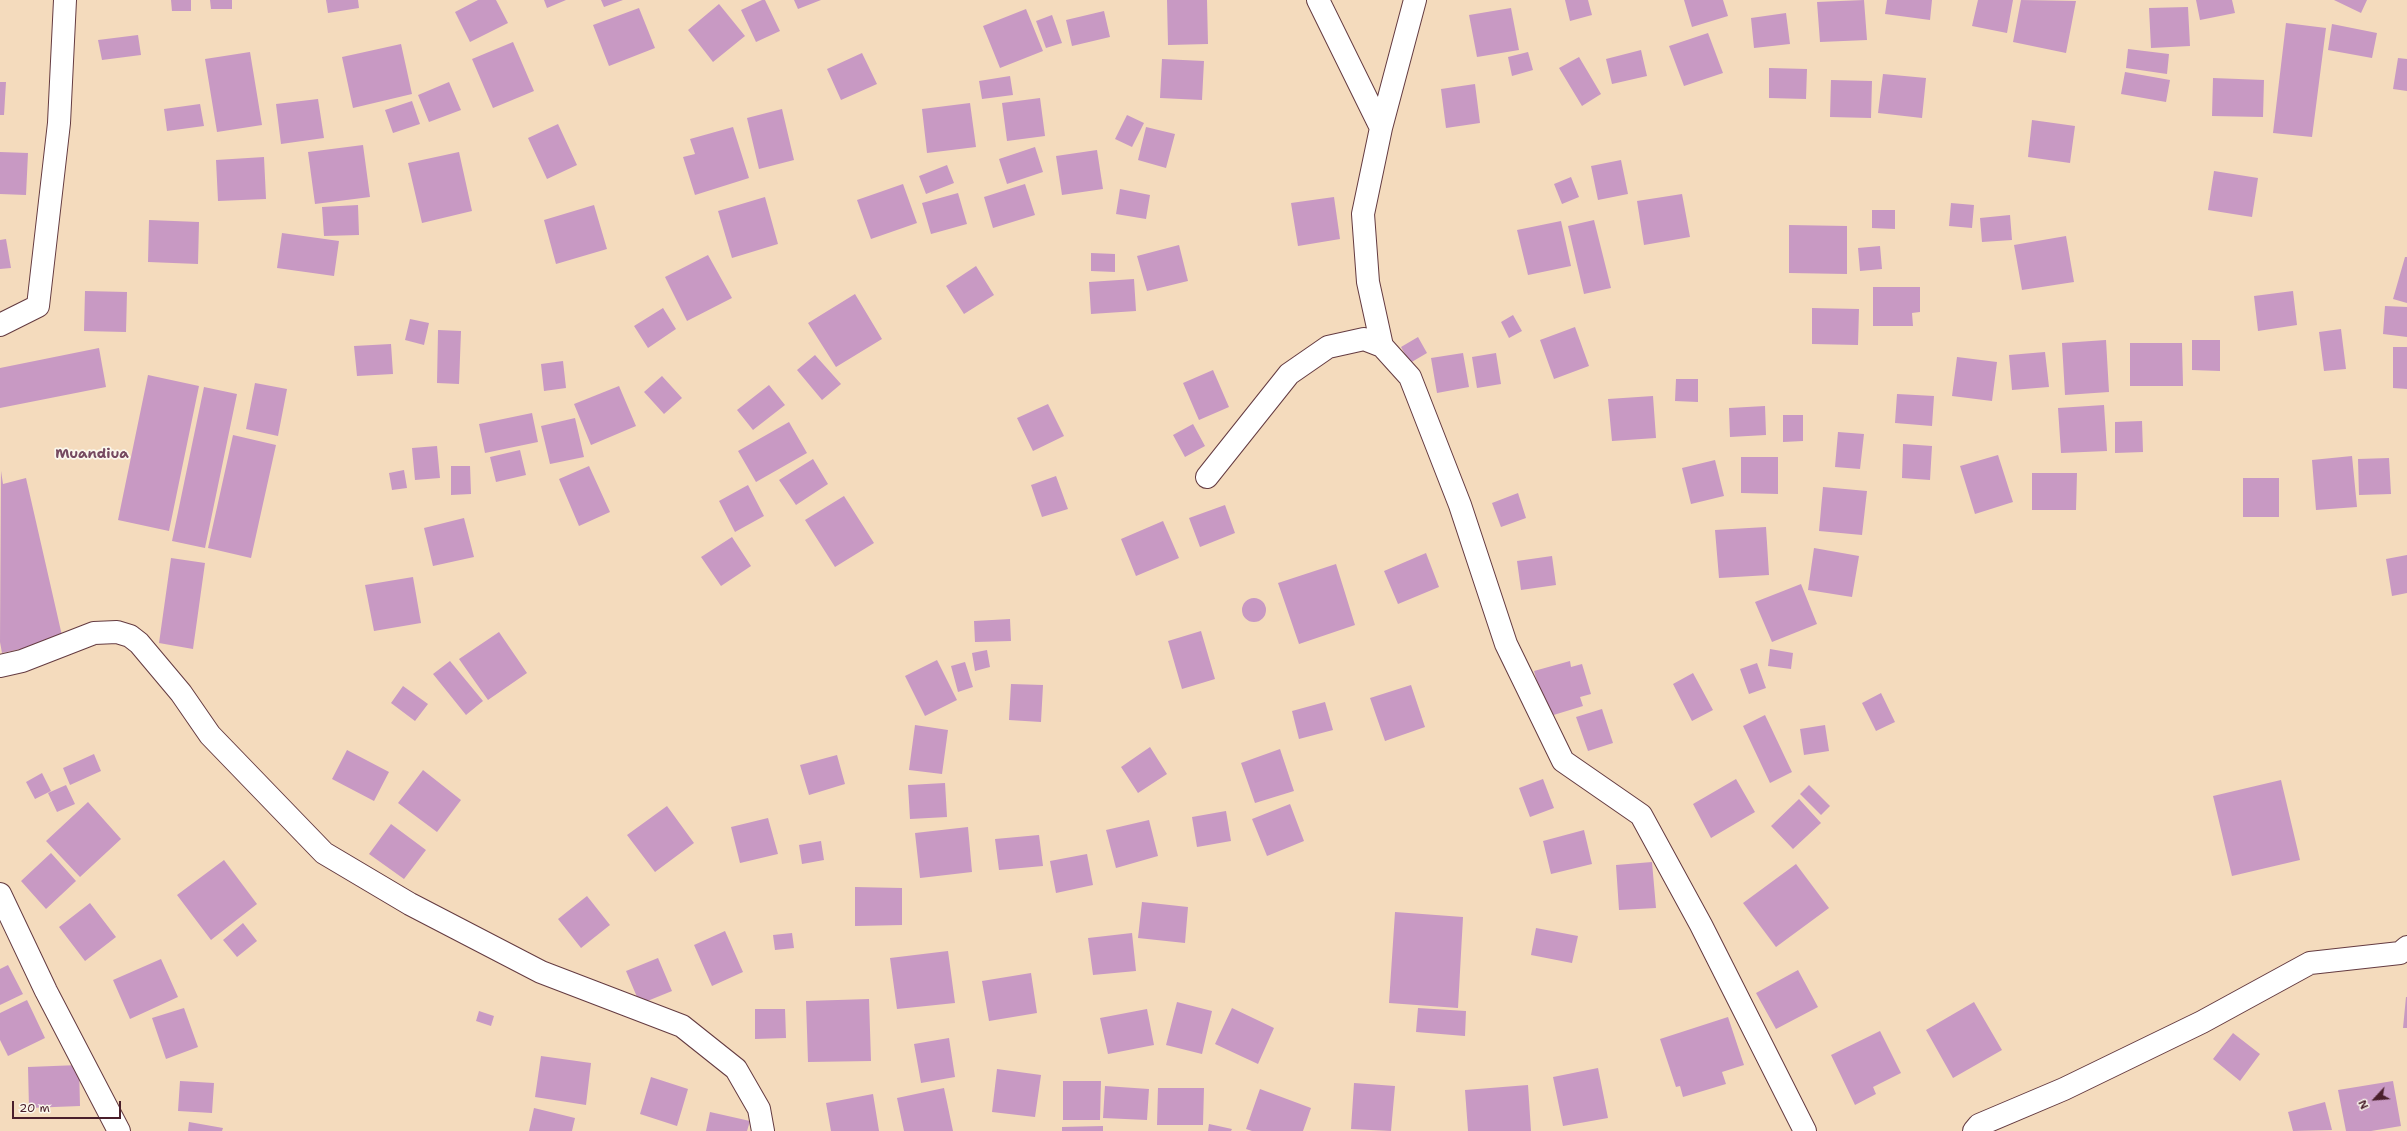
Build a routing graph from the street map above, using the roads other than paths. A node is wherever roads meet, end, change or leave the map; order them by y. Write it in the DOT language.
graph roads {
  1 [pos="65,0"];
  2 [pos="1318,0"];
  3 [pos="1415,0"];
  4 [pos="1381,128"];
  5 [pos="0,324"];
  6 [pos="1382,346"];
  7 [pos="1207,477"];
  8 [pos="0,666"];
  9 [pos="0,894"];
  10 [pos="2407,947"];
  11 [pos="119,1131"];
  12 [pos="763,1131"];
  13 [pos="1805,1131"];
  14 [pos="1974,1131"];
  1 -- 5 [label="street"];
  2 -- 4 [label="street"];
  3 -- 4 [label="street"];
  4 -- 6 [label="street"];
  6 -- 7 [label="street"];
  6 -- 13 [label="street"];
  8 -- 12 [label="street"];
  9 -- 11 [label="street"];
  10 -- 14 [label="street"];
}
